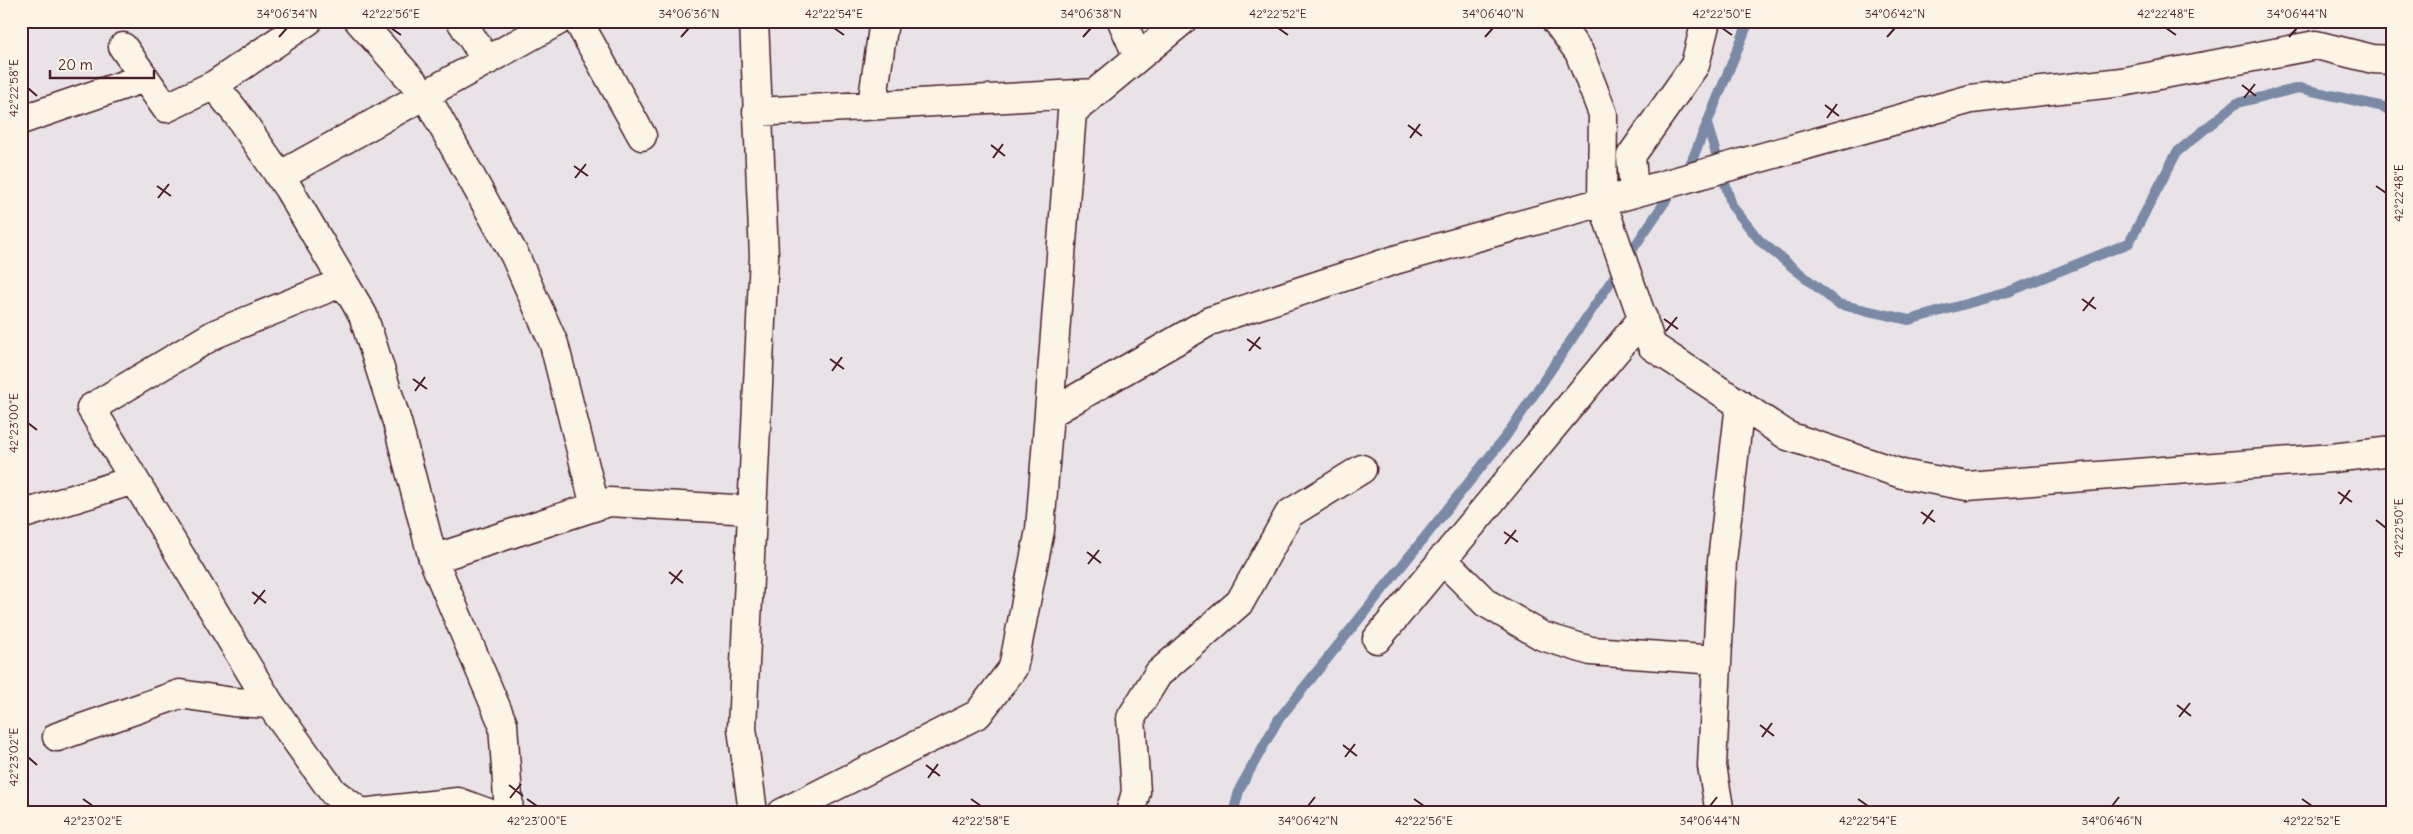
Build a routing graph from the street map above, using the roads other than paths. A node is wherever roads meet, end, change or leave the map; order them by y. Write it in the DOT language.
graph roads {
  1 [pos="308,21"];
  2 [pos="360,21"];
  3 [pos="462,21"];
  4 [pos="558,21"];
  5 [pos="578,21"];
  6 [pos="754,21"];
  7 [pos="884,21"];
  8 [pos="1122,21"];
  9 [pos="1182,21"];
  10 [pos="1556,21"];
  11 [pos="1706,21"];
  12 [pos="123,47"];
  13 [pos="1138,57"];
  14 [pos="2392,60"];
  15 [pos="487,61"];
  16 [pos="144,78"];
  17 [pos="214,85"];
  18 [pos="1096,93"];
  19 [pos="426,96"];
  20 [pos="872,105"];
  21 [pos="757,112"];
  22 [pos="21,120"];
  23 [pos="642,136"];
  24 [pos="279,176"];
  25 [pos="1634,193"];
  26 [pos="1602,202"];
  27 [pos="344,282"];
  28 [pos="1643,318"];
  29 [pos="1740,404"];
  30 [pos="1049,414"];
  31 [pos="2392,451"];
  32 [pos="1362,469"];
  33 [pos="134,480"];
  34 [pos="595,506"];
  35 [pos="752,510"];
  36 [pos="21,514"];
  37 [pos="434,559"];
  38 [pos="1442,559"];
  39 [pos="1377,639"];
  40 [pos="1717,660"];
  41 [pos="270,704"];
  42 [pos="57,737"];
  43 [pos="360,813"];
  44 [pos="488,813"];
  45 [pos="509,813"];
  46 [pos="752,813"];
  47 [pos="782,813"];
  48 [pos="1130,813"];
  49 [pos="1720,813"];
  1 -- 17 [label="street"];
  2 -- 19 [label="street"];
  3 -- 15 [label="street"];
  4 -- 15 [label="street"];
  5 -- 23 [label="street"];
  6 -- 21 [label="street"];
  7 -- 20 [label="street"];
  8 -- 13 [label="street"];
  9 -- 13 [label="street"];
  10 -- 26 [label="street"];
  11 -- 25 [label="street"];
  12 -- 16 [label="street"];
  13 -- 18 [label="street"];
  14 -- 25 [label="street"];
  15 -- 19 [label="street"];
  16 -- 17 [label="street"];
  16 -- 22 [label="street"];
  17 -- 24 [label="street"];
  18 -- 20 [label="street"];
  18 -- 30 [label="street"];
  19 -- 24 [label="street"];
  19 -- 34 [label="street"];
  20 -- 21 [label="street"];
  21 -- 35 [label="street"];
  24 -- 27 [label="street"];
  25 -- 26 [label="street"];
  26 -- 28 [label="street"];
  26 -- 30 [label="street"];
  27 -- 33 [label="street"];
  27 -- 37 [label="street"];
  28 -- 29 [label="street"];
  28 -- 38 [label="street"];
  29 -- 31 [label="street"];
  29 -- 40 [label="street"];
  30 -- 47 [label="street"];
  32 -- 48 [label="street"];
  33 -- 36 [label="street"];
  33 -- 41 [label="street"];
  34 -- 35 [label="street"];
  34 -- 37 [label="street"];
  35 -- 46 [label="street"];
  37 -- 45 [label="street"];
  38 -- 39 [label="street"];
  38 -- 40 [label="street"];
  40 -- 49 [label="street"];
  41 -- 42 [label="street"];
  41 -- 43 [label="street"];
  43 -- 44 [label="street"];
}
